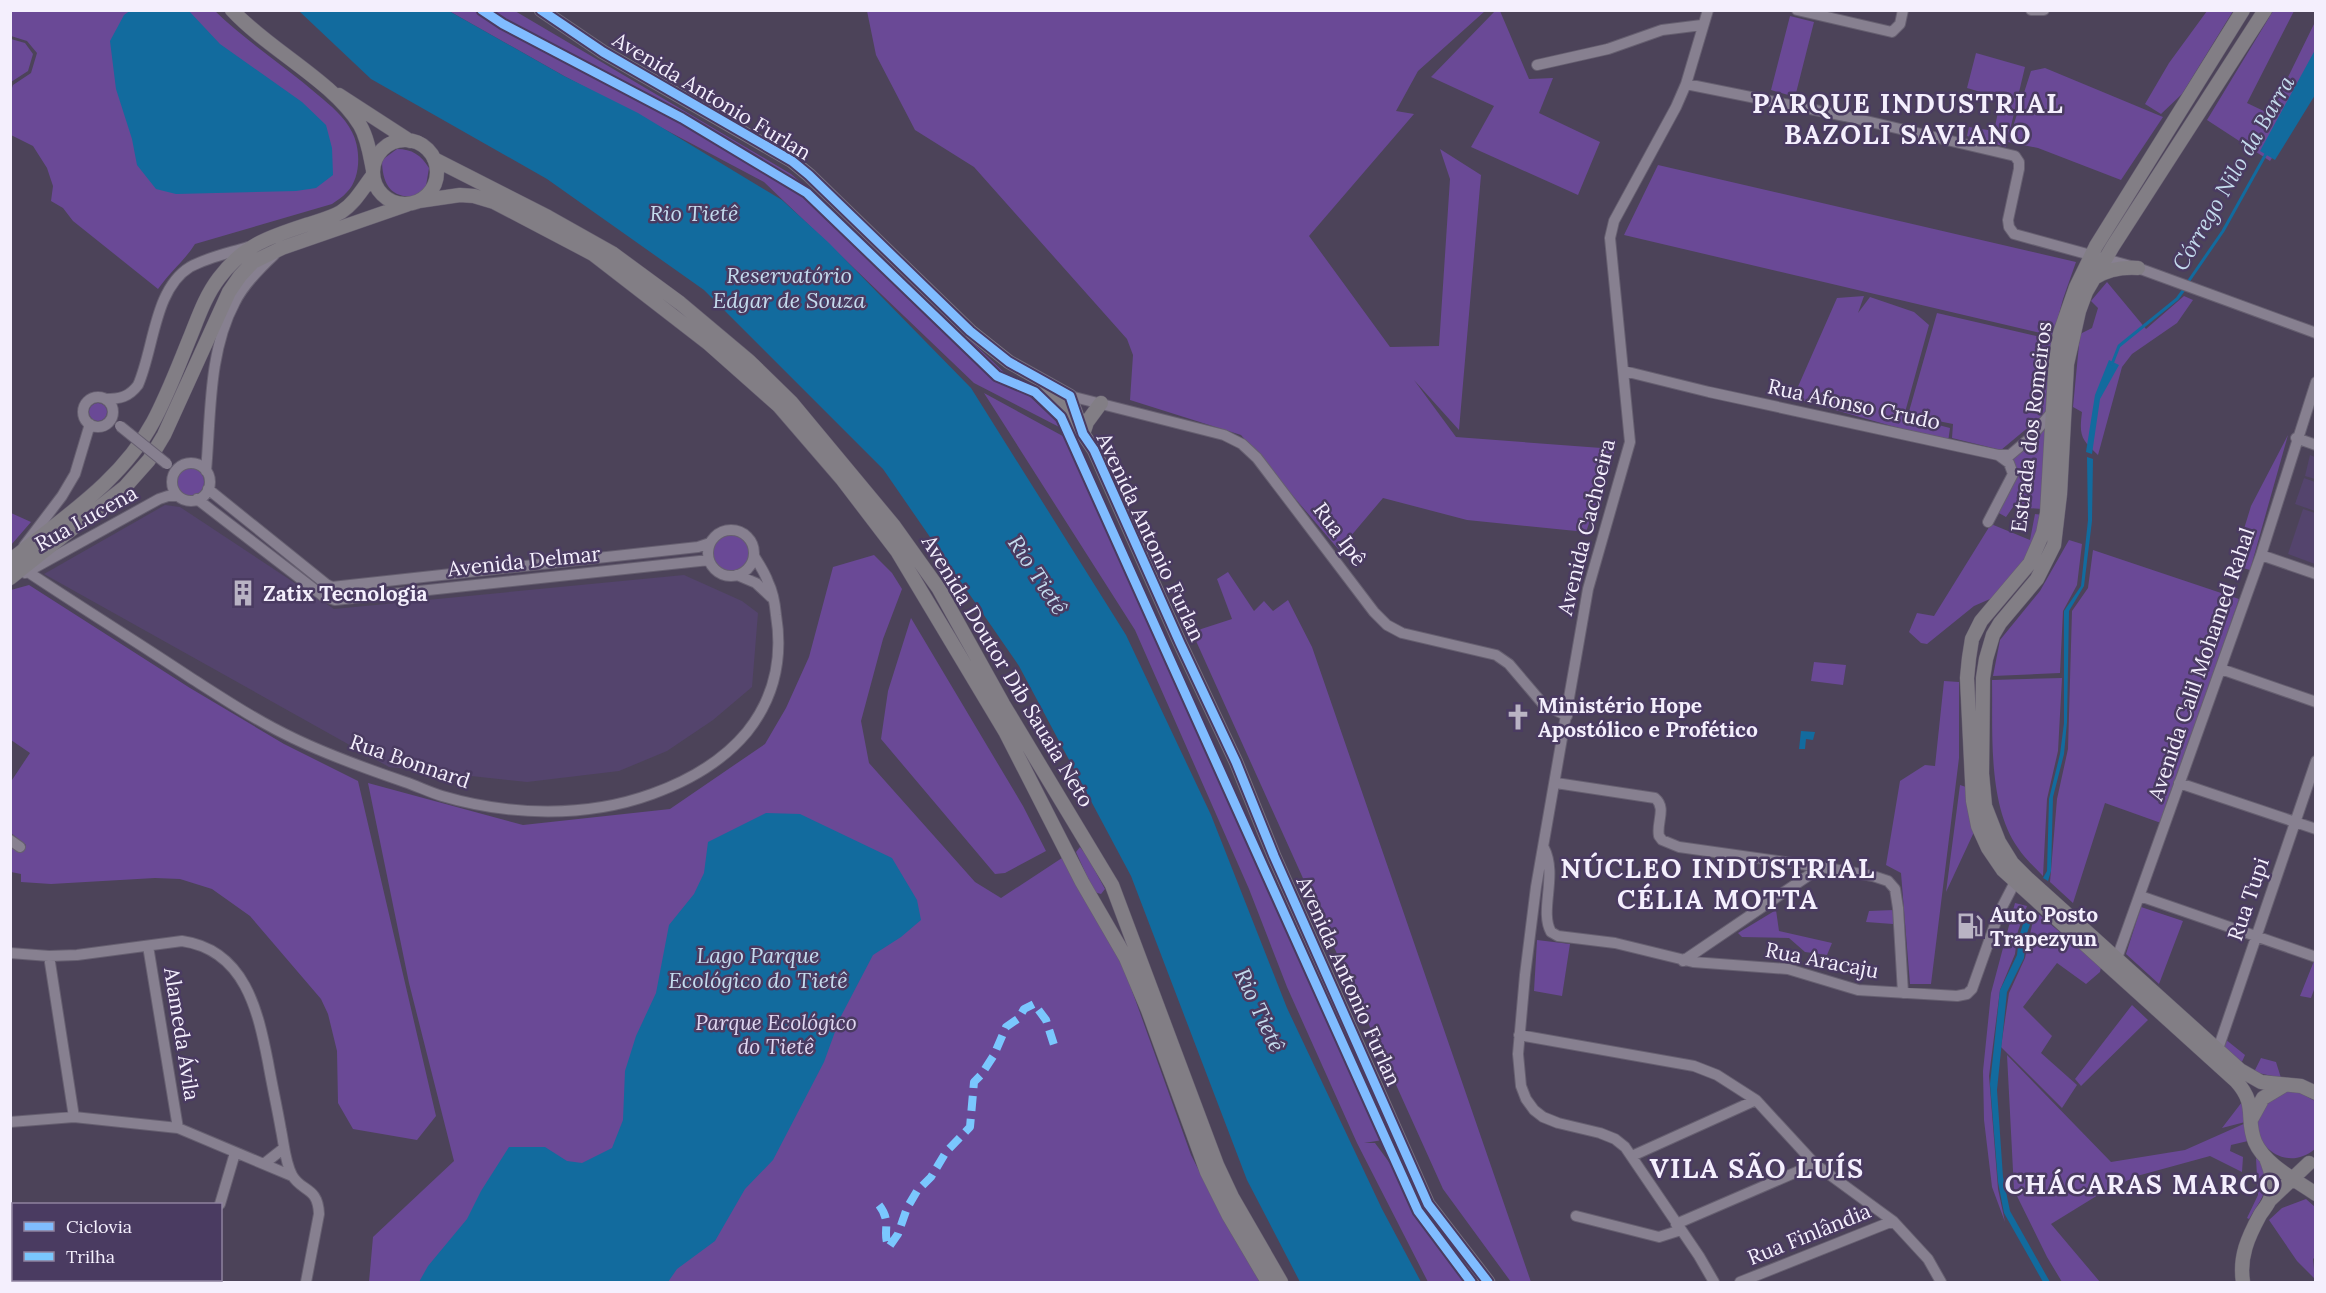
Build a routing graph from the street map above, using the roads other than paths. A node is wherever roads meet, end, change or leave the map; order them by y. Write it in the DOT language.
graph roads {
  1 [pos="232,10"];
  2 [pos="541,10"];
  3 [pos="1707,10"];
  4 [pos="1797,10"];
  5 [pos="1903,10"];
  6 [pos="2031,10"];
  7 [pos="2243,10"];
  8 [pos="2265,10"];
  9 [pos="2044,11"];
  10 [pos="1702,25"];
  11 [pos="1537,65"];
  12 [pos="1686,84"];
  13 [pos="327,89"];
  14 [pos="410,141"];
  15 [pos="434,159"];
  16 [pos="373,172"];
  17 [pos="414,202"];
  18 [pos="2112,220"];
  19 [pos="251,246"];
  20 [pos="2113,246"];
  21 [pos="282,248"];
  22 [pos="2098,257"];
  23 [pos="2123,263"];
  24 [pos="2138,268"];
  25 [pos="2092,280"];
  26 [pos="2316,333"];
  27 [pos="1624,371"];
  28 [pos="1038,380"];
  29 [pos="2316,382"];
  30 [pos="1070,396"];
  31 [pos="105,399"];
  32 [pos="1101,403"];
  33 [pos="2053,411"];
  34 [pos="116,422"];
  35 [pos="90,424"];
  36 [pos="1083,434"];
  37 [pos="2296,438"];
  38 [pos="2316,445"];
  39 [pos="1094,450"];
  40 [pos="1998,454"];
  41 [pos="172,467"];
  42 [pos="206,471"];
  43 [pos="208,489"];
  44 [pos="178,496"];
  45 [pos="197,500"];
  46 [pos="1988,522"];
  47 [pos="710,543"];
  48 [pos="2261,555"];
  49 [pos="754,556"];
  50 [pos="13,559"];
  51 [pos="709,560"];
  52 [pos="28,572"];
  53 [pos="2316,574"];
  54 [pos="737,575"];
  55 [pos="12,578"];
  56 [pos="774,599"];
  57 [pos="1981,621"];
  58 [pos="1993,635"];
  59 [pos="2221,669"];
  60 [pos="2316,702"];
  61 [pos="1567,716"];
  62 [pos="2316,761"];
  63 [pos="1556,783"];
  64 [pos="2179,783"];
  65 [pos="2294,822"];
  66 [pos="2316,829"];
  67 [pos="1086,839"];
  68 [pos="1065,846"];
  69 [pos="1544,848"];
  70 [pos="1821,867"];
  71 [pos="2015,882"];
  72 [pos="1112,885"];
  73 [pos="2140,896"];
  74 [pos="1090,897"];
  75 [pos="2255,936"];
  76 [pos="148,946"];
  77 [pos="10,953"];
  78 [pos="49,956"];
  79 [pos="2316,957"];
  80 [pos="2117,958"];
  81 [pos="1683,960"];
  82 [pos="1904,993"];
  83 [pos="1520,1035"];
  84 [pos="2218,1049"];
  85 [pos="2285,1086"];
  86 [pos="2314,1089"];
  87 [pos="1755,1100"];
  88 [pos="74,1117"];
  89 [pos="2252,1120"];
  90 [pos="10,1122"];
  91 [pos="178,1128"];
  92 [pos="284,1148"];
  93 [pos="235,1153"];
  94 [pos="1632,1156"];
  95 [pos="2267,1158"];
  96 [pos="2313,1160"];
  97 [pos="265,1163"];
  98 [pos="1815,1164"];
  99 [pos="292,1176"];
  100 [pos="2293,1179"];
  101 [pos="2316,1195"];
  102 [pos="2273,1198"];
  103 [pos="220,1203"];
  104 [pos="1576,1216"];
  105 [pos="1893,1221"];
  106 [pos="1678,1227"];
  107 [pos="306,1282"];
  108 [pos="1268,1282"];
  109 [pos="1281,1282"];
  110 [pos="1488,1282"];
  111 [pos="1714,1282"];
  112 [pos="1740,1282"];
  113 [pos="1941,1282"];
  114 [pos="2243,1282"];
  1 -- 13 [label="main road"];
  2 -- 28 [label="main road, Avenida Antonio Furlan"];
  3 -- 10 [label="street, Avenida Cachoeira"];
  4 -- 5 [label="street"];
  6 -- 9 [label="street"];
  7 -- 18 [label="main road, Estrada dos Romeiros"];
  8 -- 20 [label="main road, Estrada dos Romeiros"];
  10 -- 11 [label="street"];
  10 -- 12 [label="street, Avenida Cachoeira"];
  12 -- 22 [label="street"];
  12 -- 27 [label="street, Avenida Cachoeira"];
  13 -- 14 [label="main road"];
  13 -- 16 [label="main road"];
  14 -- 15 [label="main road"];
  14 -- 16 [label="main road"];
  15 -- 17 [label="main road"];
  15 -- 67 [label="main road, Avenida Doutor Dib Sauaia Neto"];
  16 -- 17 [label="main road"];
  16 -- 19 [label="main road"];
  17 -- 21 [label="main road, Avenida Doutor Dib Sauaia Neto"];
  17 -- 68 [label="main road, Avenida Doutor Dib Sauaia Neto"];
  18 -- 20 [label="main road"];
  18 -- 22 [label="main road, Estrada dos Romeiros"];
  19 -- 31 [label="street"];
  19 -- 50 [label="main road"];
  20 -- 22 [label="main road, Estrada dos Romeiros"];
  20 -- 23 [label="main road"];
  21 -- 42 [label="street"];
  21 -- 55 [label="main road, Avenida Doutor Dib Sauaia Neto"];
  22 -- 23 [label="street"];
  22 -- 25 [label="main road, Estrada dos Romeiros"];
  22 -- 33 [label="main road, Estrada dos Romeiros"];
  23 -- 24 [label="street"];
  24 -- 25 [label="main road"];
  24 -- 26 [label="street"];
  25 -- 58 [label="main road, Estrada dos Romeiros"];
  27 -- 40 [label="street, Rua Afonso Crudo"];
  27 -- 61 [label="street, Avenida Cachoeira"];
  28 -- 30 [label="main road, Avenida Antonio Furlan"];
  28 -- 39 [label="main road"];
  29 -- 37 [label="street, Avenida Calil Mohamed Rahal"];
  30 -- 32 [label="street, Rua Ipê"];
  30 -- 36 [label="main road, Avenida Antonio Furlan"];
  31 -- 34 [label="street"];
  31 -- 35 [label="street"];
  32 -- 36 [label="main road"];
  32 -- 61 [label="street, Rua Ipê"];
  33 -- 40 [label="street"];
  33 -- 57 [label="main road, Estrada dos Romeiros"];
  34 -- 35 [label="street"];
  34 -- 41 [label="street, bridge"];
  35 -- 50 [label="street"];
  36 -- 39 [label="main road, Avenida Antonio Furlan"];
  37 -- 38 [label="street"];
  37 -- 48 [label="street, Avenida Calil Mohamed Rahal"];
  39 -- 110 [label="main road, Avenida Antonio Furlan"];
  40 -- 46 [label="street"];
  41 -- 42 [label="street"];
  41 -- 44 [label="street"];
  42 -- 43 [label="street"];
  43 -- 45 [label="street"];
  43 -- 47 [label="street, Avenida Delmar"];
  44 -- 45 [label="street"];
  44 -- 52 [label="street, Rua Lucena"];
  45 -- 51 [label="street, Avenida Delmar"];
  47 -- 49 [label="street"];
  47 -- 51 [label="street"];
  48 -- 53 [label="street"];
  48 -- 59 [label="street, Avenida Calil Mohamed Rahal"];
  49 -- 54 [label="street"];
  49 -- 56 [label="street, Rua Bonnard"];
  51 -- 54 [label="street"];
  52 -- 55 [label="street, Rua Lucena"];
  52 -- 56 [label="street, Rua Bonnard"];
  54 -- 56 [label="street"];
  57 -- 58 [label="main road"];
  57 -- 71 [label="main road, Estrada dos Romeiros"];
  58 -- 80 [label="main road, Estrada dos Romeiros"];
  59 -- 60 [label="street"];
  59 -- 64 [label="street, Avenida Calil Mohamed Rahal"];
  61 -- 63 [label="street, Avenida Cachoeira"];
  62 -- 65 [label="street, Rua Tupi"];
  63 -- 69 [label="street, Avenida Cachoeira"];
  63 -- 70 [label="street"];
  64 -- 65 [label="street"];
  64 -- 73 [label="street, Avenida Calil Mohamed Rahal"];
  65 -- 66 [label="street"];
  65 -- 75 [label="street, Rua Tupi"];
  67 -- 68 [label="main road"];
  67 -- 72 [label="main road, Avenida Doutor Dib Sauaia Neto"];
  68 -- 74 [label="main road, Avenida Doutor Dib Sauaia Neto"];
  69 -- 81 [label="street, Rua Aracaju"];
  69 -- 83 [label="street, Avenida Cachoeira"];
  70 -- 81 [label="street"];
  70 -- 82 [label="street"];
  71 -- 82 [label="street, Rua Aracaju"];
  71 -- 89 [label="main road, Estrada dos Romeiros"];
  72 -- 74 [label="main road"];
  72 -- 109 [label="main road, Avenida Doutor Dib Sauaia Neto"];
  73 -- 75 [label="street"];
  73 -- 80 [label="street, Avenida Calil Mohamed Rahal"];
  74 -- 108 [label="main road, Avenida Doutor Dib Sauaia Neto"];
  75 -- 79 [label="street"];
  75 -- 84 [label="street, Rua Tupi"];
  76 -- 78 [label="street"];
  76 -- 91 [label="street, Alameda Ávila"];
  76 -- 92 [label="street"];
  77 -- 78 [label="street"];
  78 -- 88 [label="street"];
  80 -- 84 [label="main road, Estrada dos Romeiros"];
  81 -- 82 [label="street, Rua Aracaju"];
  83 -- 87 [label="street"];
  83 -- 94 [label="street, Avenida Cachoeira"];
  84 -- 85 [label="main road, Estrada dos Romeiros"];
  85 -- 86 [label="main road, Estrada dos Romeiros"];
  85 -- 89 [label="main road"];
  87 -- 94 [label="street"];
  87 -- 98 [label="street"];
  88 -- 90 [label="street"];
  88 -- 91 [label="street"];
  89 -- 95 [label="main road, Estrada dos Romeiros"];
  91 -- 93 [label="street"];
  92 -- 97 [label="street"];
  92 -- 99 [label="street"];
  93 -- 97 [label="street"];
  93 -- 103 [label="street"];
  94 -- 106 [label="street, Avenida Cachoeira"];
  95 -- 96 [label="main road"];
  95 -- 100 [label="main road, Estrada dos Romeiros"];
  95 -- 102 [label="main road"];
  96 -- 100 [label="main road"];
  97 -- 99 [label="street"];
  98 -- 105 [label="street"];
  98 -- 106 [label="street"];
  99 -- 107 [label="street"];
  100 -- 101 [label="main road, Estrada dos Romeiros"];
  100 -- 102 [label="main road"];
  101 -- 102 [label="main road"];
  102 -- 114 [label="main road"];
  104 -- 106 [label="street"];
  105 -- 112 [label="street, Rua Finlândia"];
  105 -- 113 [label="street"];
  106 -- 111 [label="street, Avenida Cachoeira"];
}
